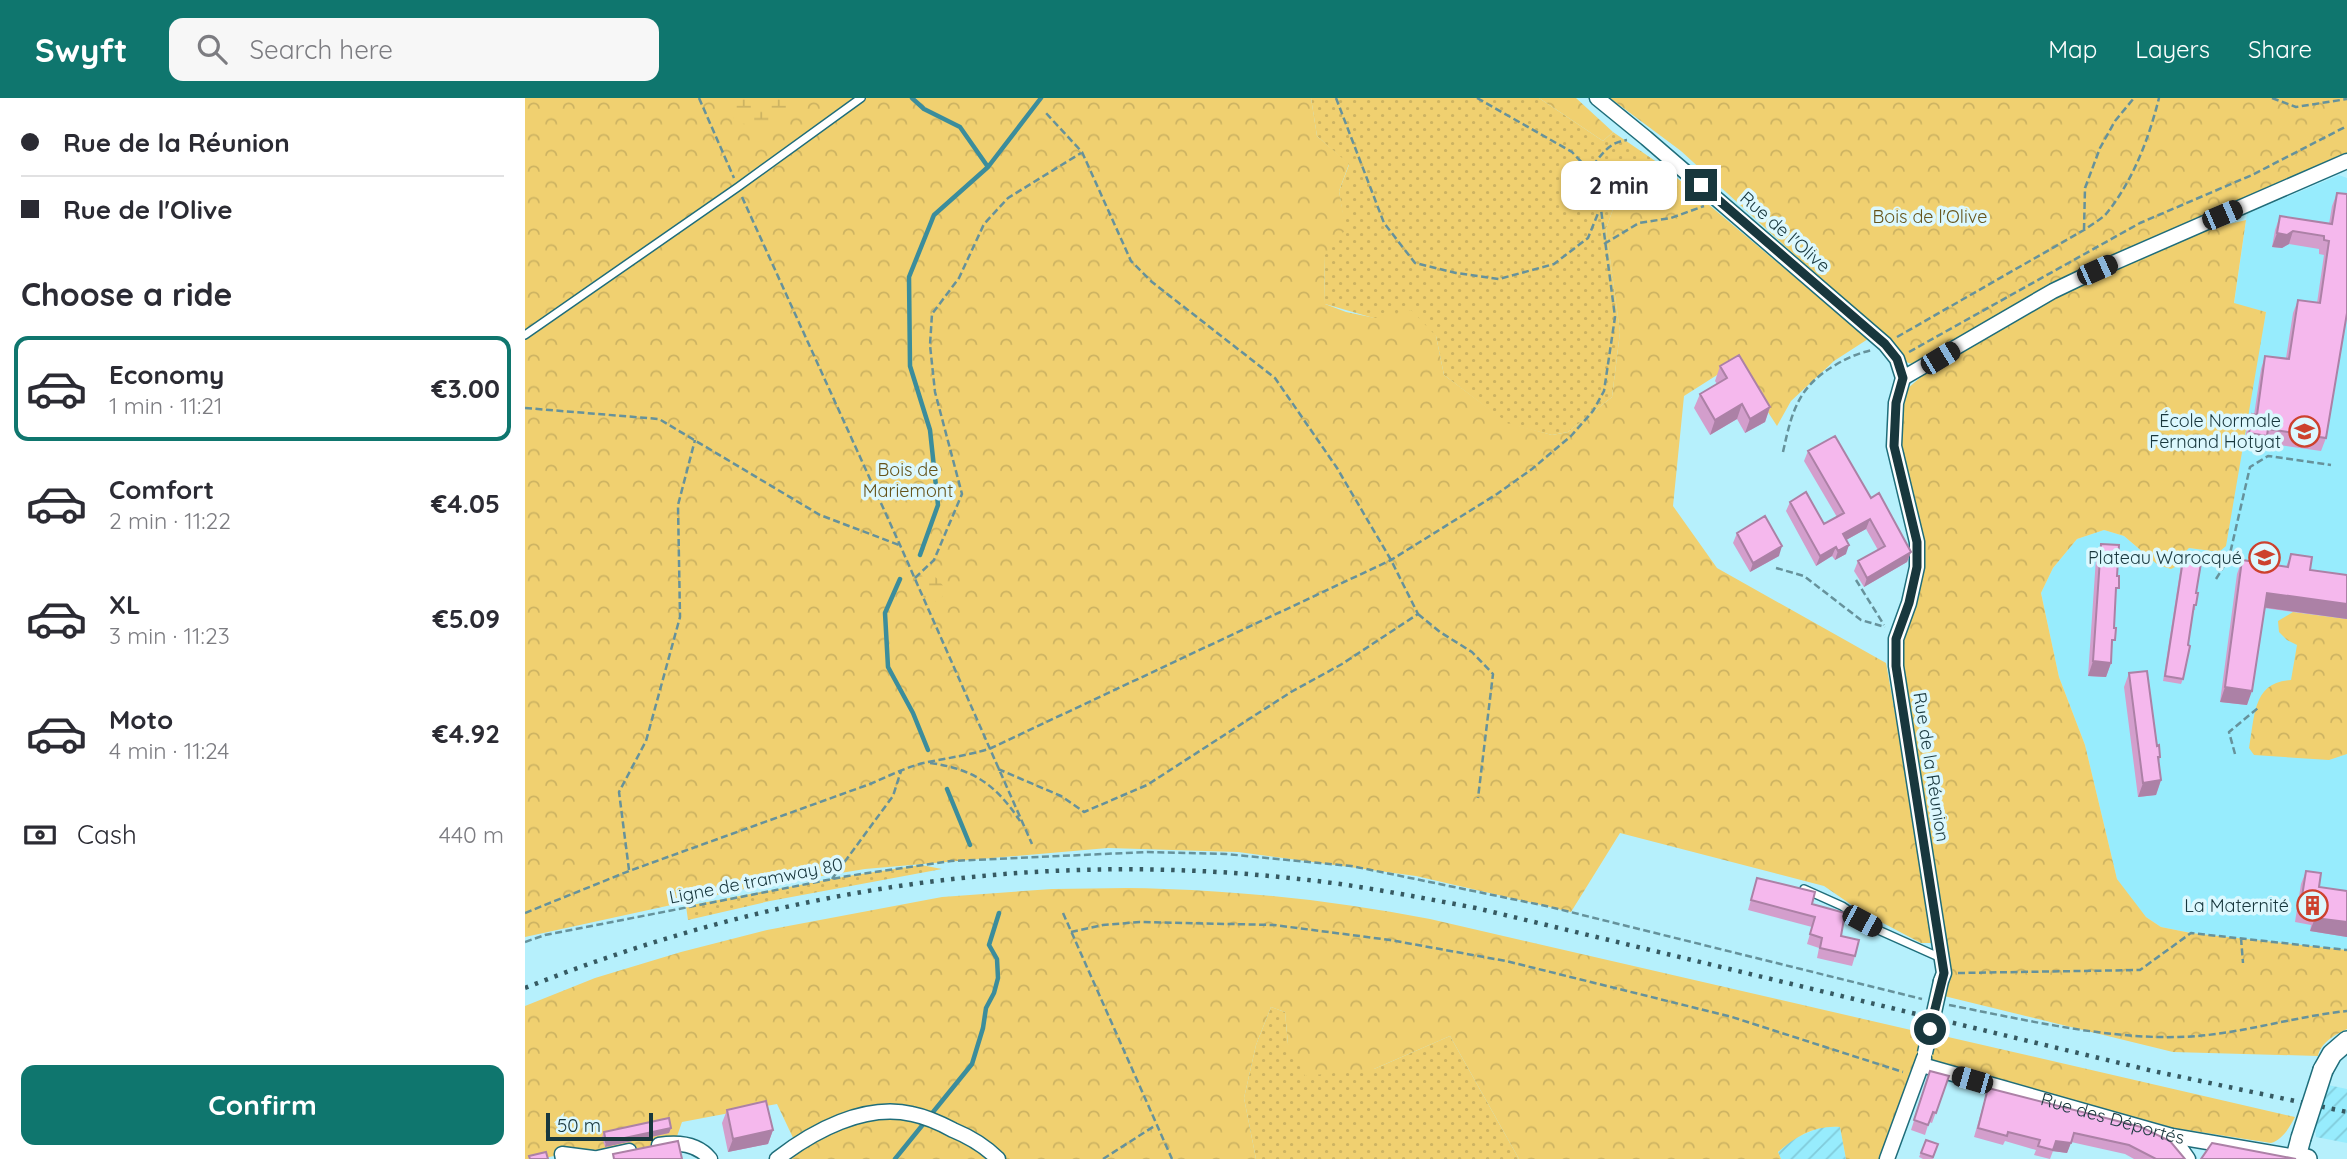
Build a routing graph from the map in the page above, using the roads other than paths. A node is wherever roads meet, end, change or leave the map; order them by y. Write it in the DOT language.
graph roads {
  1 [pos="861,98"];
  2 [pos="1597,98"];
  3 [pos="2347,161"];
  4 [pos="525,335"];
  5 [pos="1903,378"];
  6 [pos="1804,889"];
  7 [pos="1942,971"];
  8 [pos="2347,1041"];
  9 [pos="1921,1065"];
  10 [pos="2172,1136"];
  11 [pos="2301,1151"];
  12 [pos="563,1159"];
  13 [pos="593,1159"];
  14 [pos="710,1159"];
  15 [pos="777,1159"];
  16 [pos="998,1159"];
  17 [pos="1887,1159"];
  18 [pos="2188,1159"];
  1 -- 4 [label="lane"];
  2 -- 5 [label="street, Rue de l'Olive"];
  3 -- 5 [label="street"];
  5 -- 7 [label="street, Rue de la Réunion"];
  6 -- 7 [label="lane"];
  7 -- 9 [label="street, Rue de la Réunion, bridge"];
  8 -- 11 [label="street, bridge"];
  9 -- 10 [label="street, Rue des Déportés"];
  9 -- 17 [label="street, Rue de la Réunion"];
  10 -- 11 [label="street, Rue des Déportés"];
  10 -- 18 [label="street"];
  12 -- 13 [label="street"];
  13 -- 14 [label="street"];
  15 -- 16 [label="street"];
}
